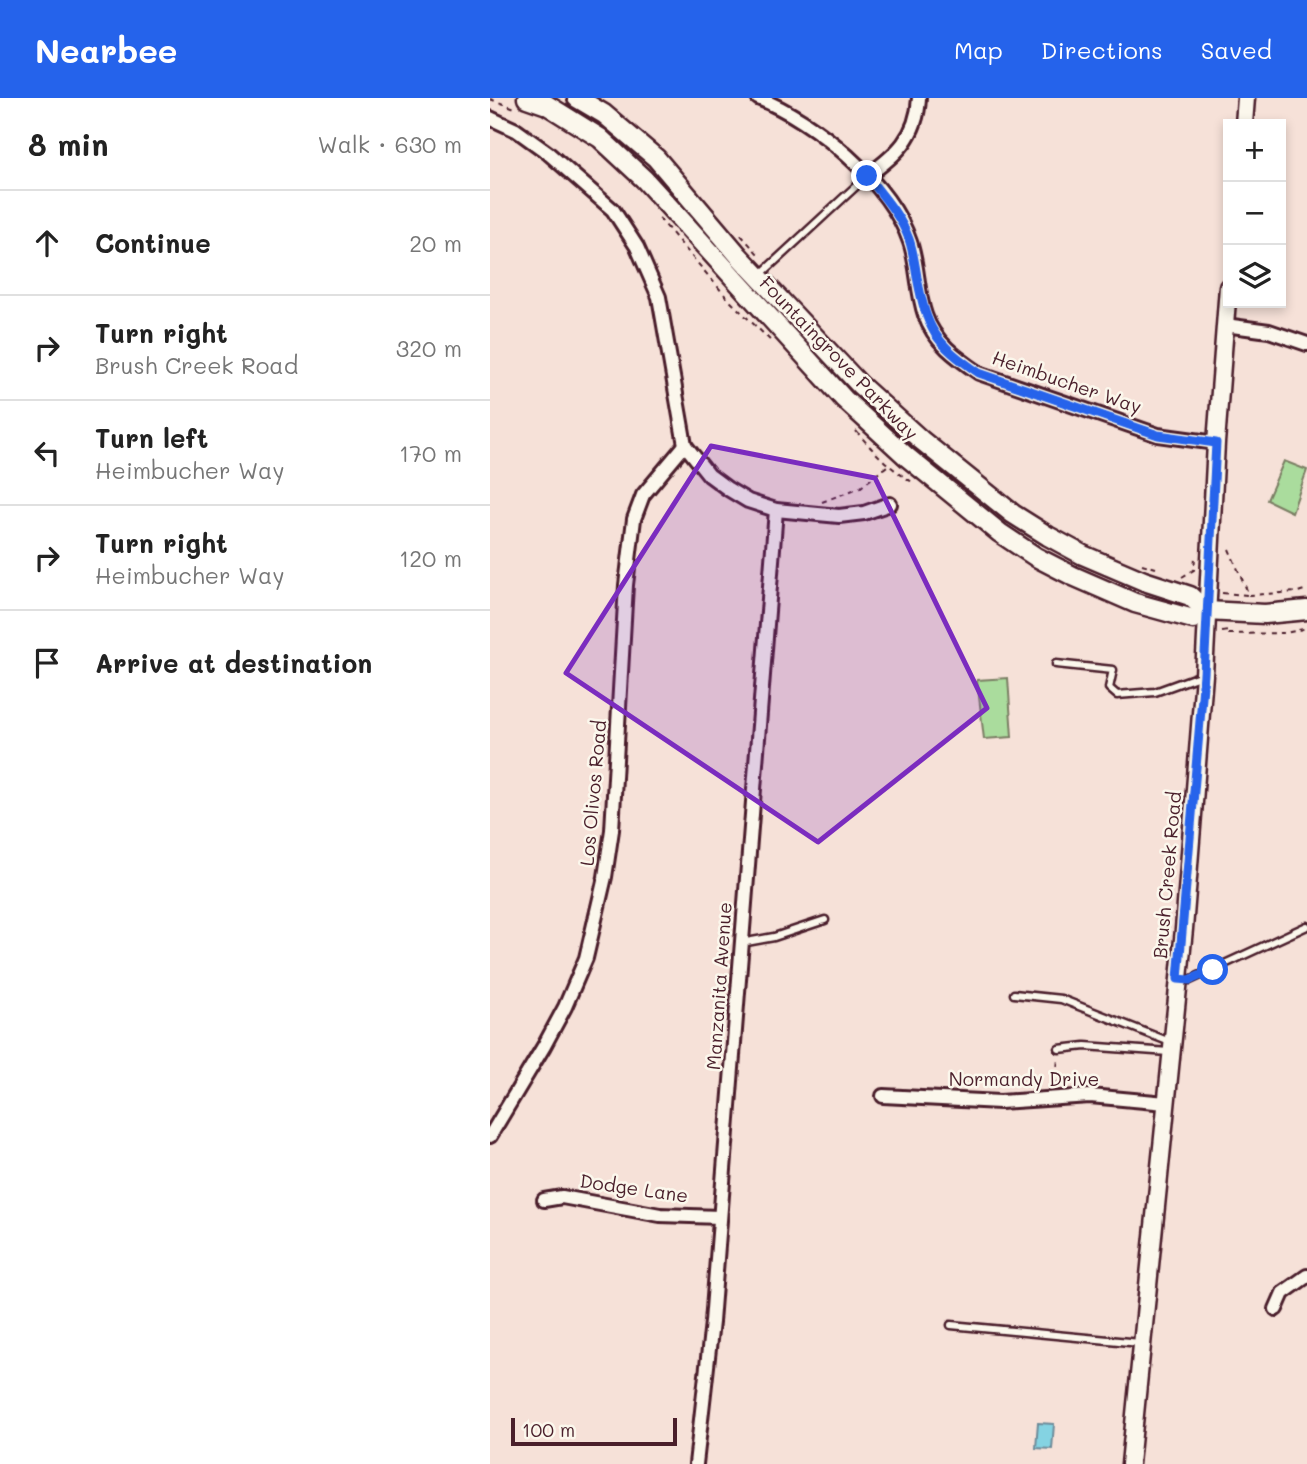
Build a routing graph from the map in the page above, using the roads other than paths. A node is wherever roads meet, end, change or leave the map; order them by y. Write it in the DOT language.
graph roads {
  1 [pos="527,98"];
  2 [pos="577,98"];
  3 [pos="758,98"];
  4 [pos="919,98"];
  5 [pos="1246,98"];
  6 [pos="490,118"];
  7 [pos="1244,119"];
  8 [pos="867,176"];
  9 [pos="764,271"];
  10 [pos="1226,308"];
  11 [pos="1225,325"];
  12 [pos="1307,344"];
  13 [pos="1216,443"];
  14 [pos="685,445"];
  15 [pos="890,504"];
  16 [pos="776,510"];
  17 [pos="1307,610"];
  18 [pos="1206,611"];
  19 [pos="1056,664"];
  20 [pos="1204,674"];
  21 [pos="825,920"];
  22 [pos="1307,926"];
  23 [pos="741,943"];
  24 [pos="1178,979"];
  25 [pos="1014,994"];
  26 [pos="1172,1048"];
  27 [pos="1059,1049"];
  28 [pos="883,1097"];
  29 [pos="1166,1102"];
  30 [pos="490,1135"];
  31 [pos="544,1200"];
  32 [pos="720,1217"];
  33 [pos="1307,1276"];
  34 [pos="1276,1309"];
  35 [pos="951,1325"];
  36 [pos="1143,1343"];
  37 [pos="696,1464"];
  38 [pos="1130,1464"];
  1 -- 18 [label="main road, Fountaingrove Parkway"];
  2 -- 9 [label="main road, Fountaingrove Parkway"];
  3 -- 8 [label="street, Heimbucher Way"];
  4 -- 8 [label="street"];
  5 -- 7 [label="street"];
  6 -- 14 [label="street"];
  8 -- 9 [label="lane"];
  8 -- 13 [label="street, Heimbucher Way"];
  9 -- 18 [label="main road, Fountaingrove Parkway"];
  10 -- 11 [label="street, Brush Creek Road"];
  11 -- 12 [label="street"];
  11 -- 13 [label="street, Brush Creek Road"];
  13 -- 18 [label="street, Brush Creek Road"];
  14 -- 16 [label="street"];
  14 -- 30 [label="street, Los Olivos Road"];
  15 -- 16 [label="street"];
  16 -- 23 [label="street, Manzanita Avenue"];
  17 -- 18 [label="main road"];
  18 -- 20 [label="street, Brush Creek Road"];
  19 -- 20 [label="lane"];
  20 -- 24 [label="street, Brush Creek Road"];
  21 -- 23 [label="lane"];
  22 -- 24 [label="lane"];
  23 -- 32 [label="street, Manzanita Avenue"];
  24 -- 26 [label="street, Brush Creek Road"];
  25 -- 26 [label="lane"];
  26 -- 27 [label="lane"];
  26 -- 29 [label="street, Brush Creek Road"];
  28 -- 29 [label="street, Normandy Drive"];
  29 -- 36 [label="street, Brush Creek Road"];
  31 -- 32 [label="street, Dodge Lane"];
  32 -- 37 [label="street, Manzanita Avenue"];
  33 -- 34 [label="street"];
  35 -- 36 [label="lane"];
  36 -- 38 [label="street, Brush Creek Road"];
}
